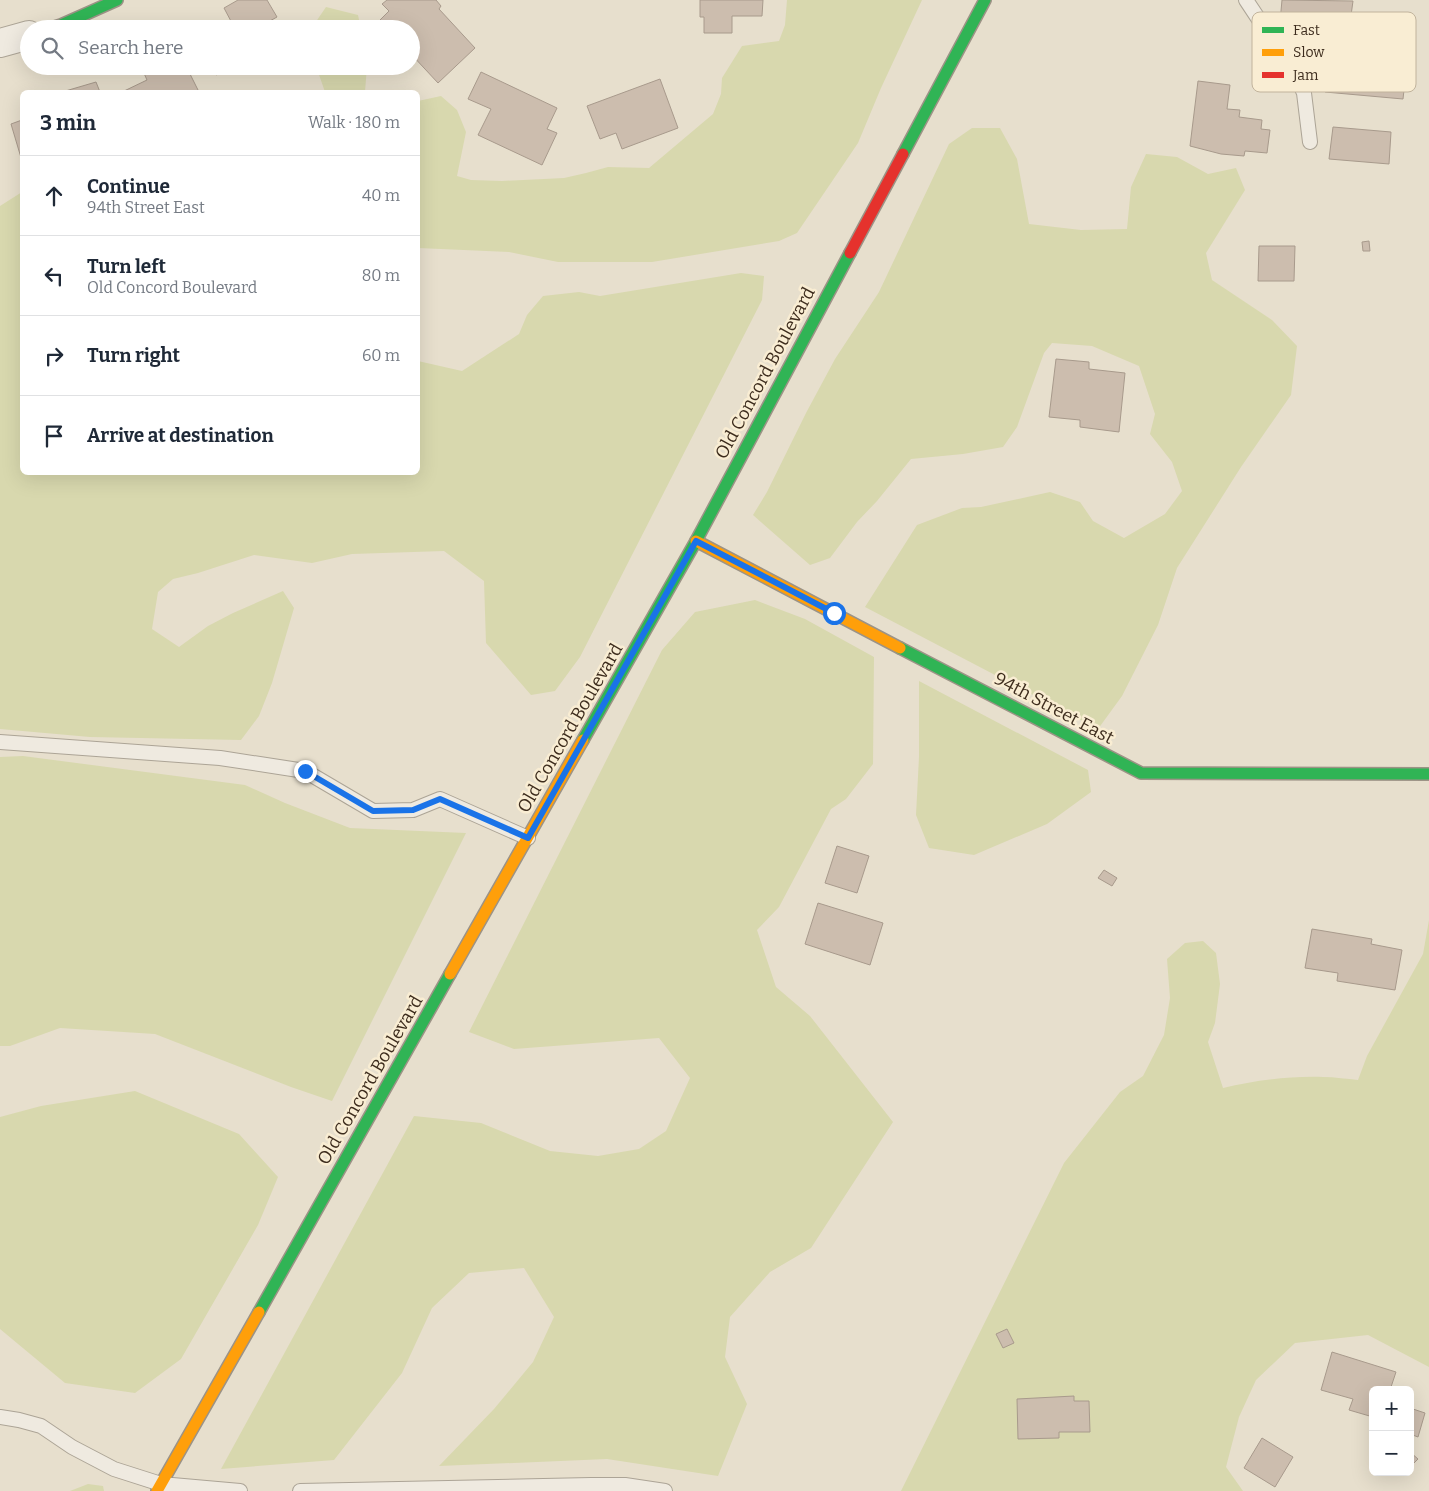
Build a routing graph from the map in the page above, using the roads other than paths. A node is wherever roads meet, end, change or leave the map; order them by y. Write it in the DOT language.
graph roads {
  1 [pos="117,0"];
  2 [pos="985,0"];
  3 [pos="1246,0"];
  4 [pos="1254,12"];
  5 [pos="70,20"];
  6 [pos="20,37"];
  7 [pos="0,43"];
  8 [pos="1304,92"];
  9 [pos="1310,142"];
  10 [pos="696,541"];
  11 [pos="0,742"];
  12 [pos="1429,774"];
  13 [pos="528,838"];
  14 [pos="0,1417"];
  15 [pos="159,1487"];
  16 [pos="240,1491"];
  17 [pos="300,1491"];
  18 [pos="665,1491"];
  1 -- 5 [label="street"];
  2 -- 10 [label="street, Old Concord Boulevard"];
  3 -- 4 [label="lane"];
  6 -- 7 [label="street"];
  8 -- 9 [label="lane"];
  10 -- 12 [label="street, 94th Street East"];
  10 -- 13 [label="street, Old Concord Boulevard"];
  11 -- 13 [label="lane"];
  13 -- 15 [label="street, Old Concord Boulevard"];
  14 -- 15 [label="lane"];
  15 -- 16 [label="lane"];
  17 -- 18 [label="lane"];
}
